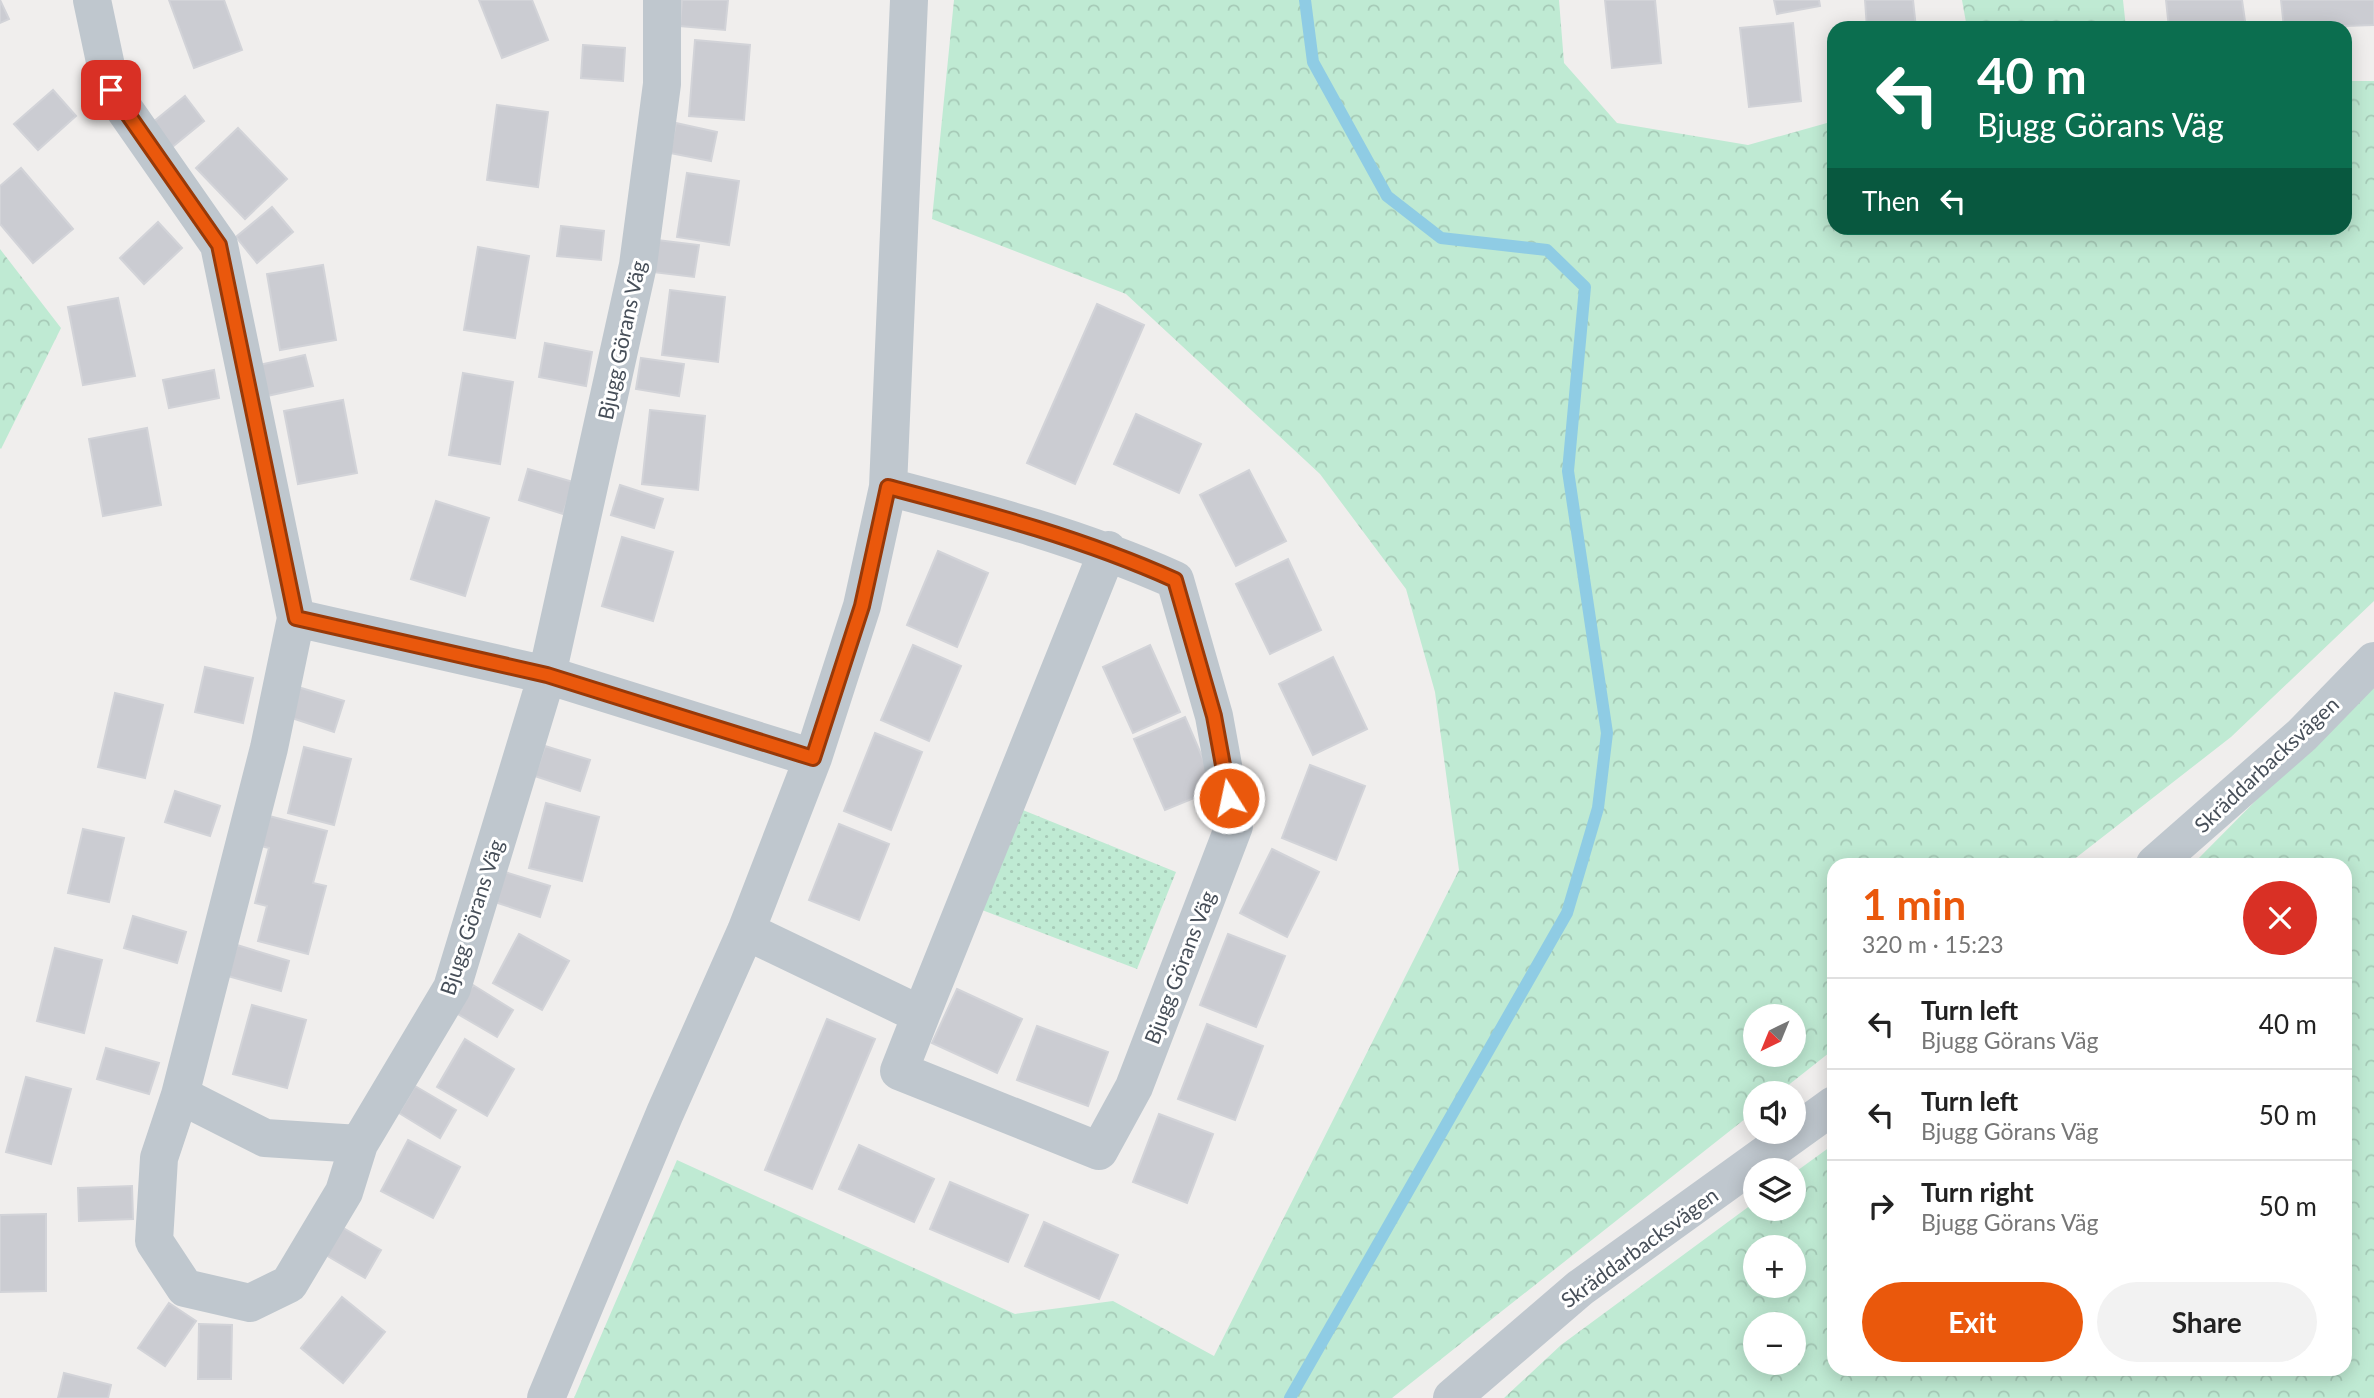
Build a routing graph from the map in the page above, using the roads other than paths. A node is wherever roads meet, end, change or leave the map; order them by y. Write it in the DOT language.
graph roads {
  1 [pos="92,0"];
  2 [pos="662,0"];
  3 [pos="909,0"];
  4 [pos="888,487"];
  5 [pos="1108,550"];
  6 [pos="296,618"];
  7 [pos="2374,661"];
  8 [pos="547,675"];
  9 [pos="813,758"];
  10 [pos="2162,858"];
  11 [pos="746,931"];
  12 [pos="921,1015"];
  13 [pos="180,1094"];
  14 [pos="1827,1110"];
  15 [pos="359,1144"];
  16 [pos="546,1398"];
  17 [pos="1452,1398"];
  1 -- 6 [label="street, Bjugg Görans Väg"];
  2 -- 8 [label="street, Bjugg Görans Väg"];
  3 -- 4 [label="street"];
  4 -- 5 [label="street, Bjugg Görans Väg"];
  4 -- 9 [label="street"];
  5 -- 12 [label="street, Bjugg Görans Väg"];
  5 -- 12 [label="street, Bjugg Görans Väg"];
  6 -- 8 [label="street"];
  6 -- 13 [label="street, Bjugg Görans Väg"];
  7 -- 10 [label="street, Skräddarbacksvägen"];
  8 -- 9 [label="street"];
  8 -- 15 [label="street, Bjugg Görans Väg"];
  9 -- 11 [label="street"];
  11 -- 12 [label="street"];
  11 -- 16 [label="street"];
  13 -- 15 [label="street"];
  13 -- 15 [label="street, Bjugg Görans Väg"];
  14 -- 17 [label="street, Skräddarbacksvägen"];
}
